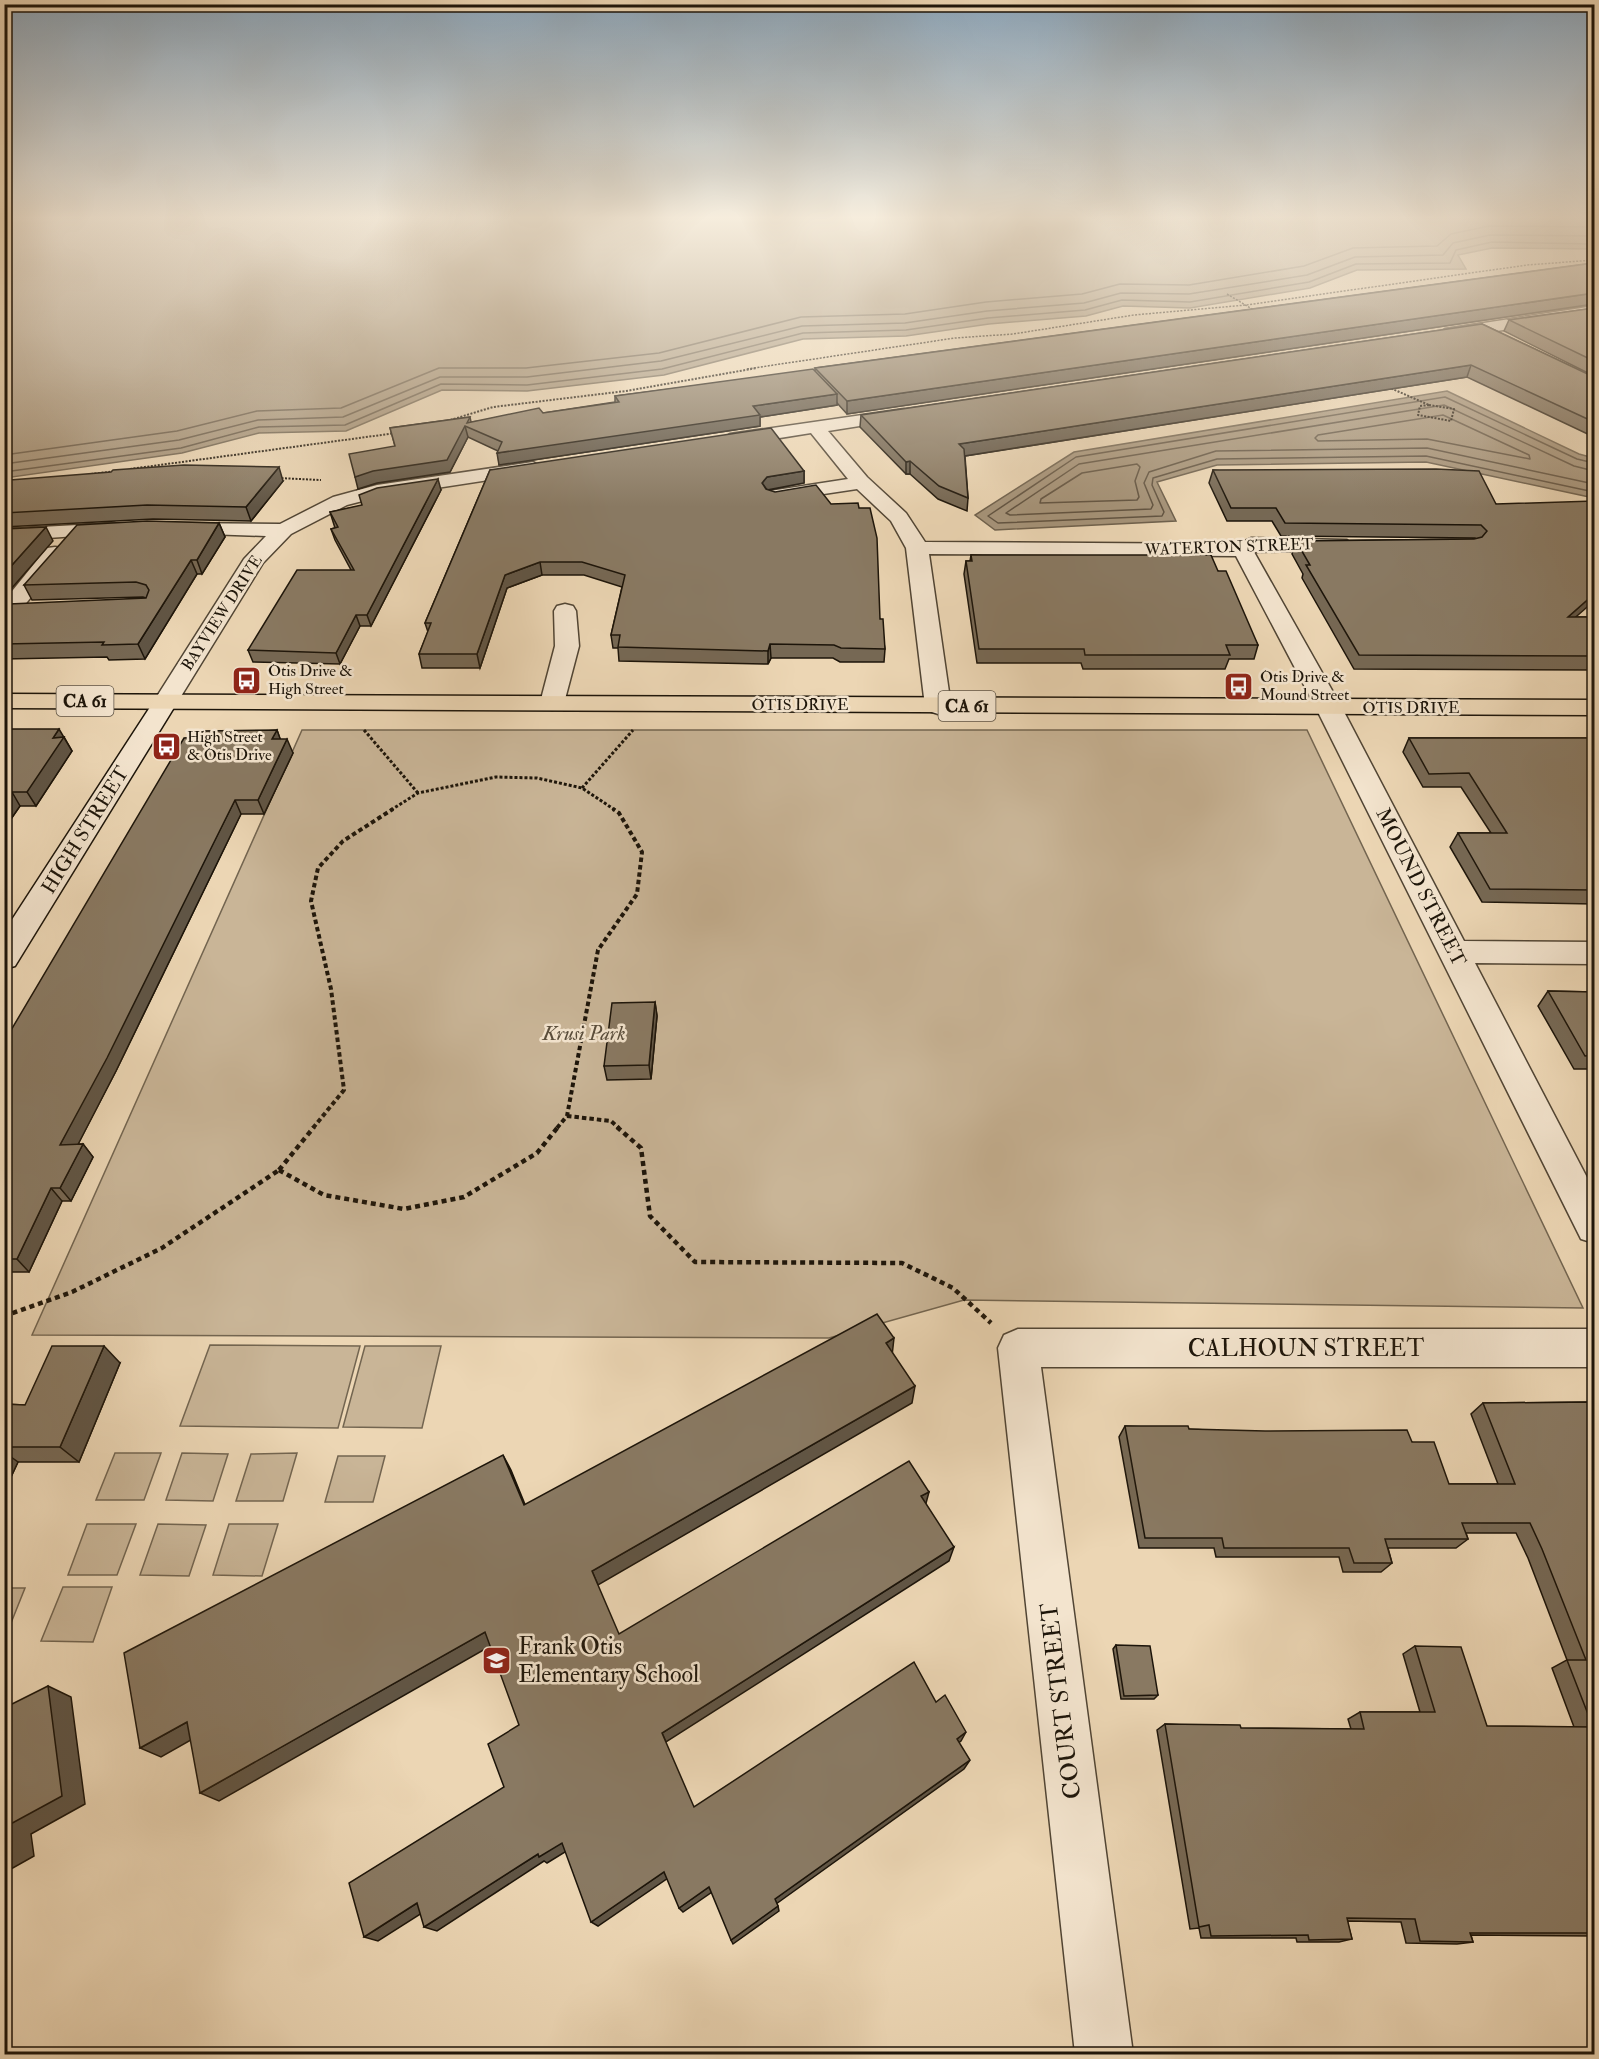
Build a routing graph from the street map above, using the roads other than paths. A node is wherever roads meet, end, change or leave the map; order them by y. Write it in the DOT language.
graph roads {
  1 [pos="1573,314"];
  2 [pos="1481,328"];
  3 [pos="1422,337"];
  4 [pos="1512,344"];
  5 [pos="920,412"];
  6 [pos="815,427"];
  7 [pos="708,443"];
  8 [pos="554,465"];
  9 [pos="861,483"];
  10 [pos="775,495"];
  11 [pos="284,530"];
  12 [pos="75,533"];
  13 [pos="1365,544"];
  14 [pos="15,545"];
  15 [pos="917,548"];
  16 [pos="1243,550"];
  17 [pos="52,556"];
  18 [pos="44,608"];
  19 [pos="565,611"];
  20 [pos="8,612"];
  21 [pos="4,701"];
  22 [pos="166,701"];
  23 [pos="552,703"];
  24 [pos="938,706"];
  25 [pos="1329,708"];
  26 [pos="1594,708"];
  27 [pos="1454,952"];
  28 [pos="1594,953"];
  29 [pos="4,958"];
  30 [pos="1594,1227"];
  31 [pos="1018,1348"];
  32 [pos="1594,1348"];
  33 [pos="1104,2055"];
  1 -- 2 [label="street"];
  2 -- 3 [label="street"];
  2 -- 4 [label="street"];
  5 -- 6 [label="street"];
  6 -- 7 [label="street"];
  6 -- 9 [label="street"];
  8 -- 11 [label="street, BAYVIEW DRIVE"];
  9 -- 10 [label="street"];
  9 -- 15 [label="street"];
  11 -- 12 [label="street"];
  11 -- 22 [label="street, BAYVIEW DRIVE"];
  12 -- 14 [label="street"];
  12 -- 17 [label="street"];
  13 -- 16 [label="street, WATERTON STREET"];
  14 -- 17 [label="street"];
  15 -- 16 [label="street, WATERTON STREET"];
  15 -- 24 [label="street"];
  16 -- 25 [label="street, MOUND STREET"];
  17 -- 20 [label="street"];
  18 -- 20 [label="street"];
  19 -- 23 [label="street"];
  21 -- 22 [label="main road, OTIS DRIVE / CA 61"];
  22 -- 23 [label="main road, OTIS DRIVE / CA 61"];
  22 -- 29 [label="street, HIGH STREET"];
  23 -- 24 [label="main road, OTIS DRIVE / CA 61"];
  24 -- 25 [label="main road, OTIS DRIVE / CA 61"];
  25 -- 26 [label="main road, OTIS DRIVE / CA 61"];
  25 -- 27 [label="street, MOUND STREET"];
  27 -- 28 [label="street"];
  27 -- 30 [label="street, MOUND STREET"];
  31 -- 32 [label="street, CALHOUN STREET"];
  31 -- 33 [label="street, COURT STREET"];
}
